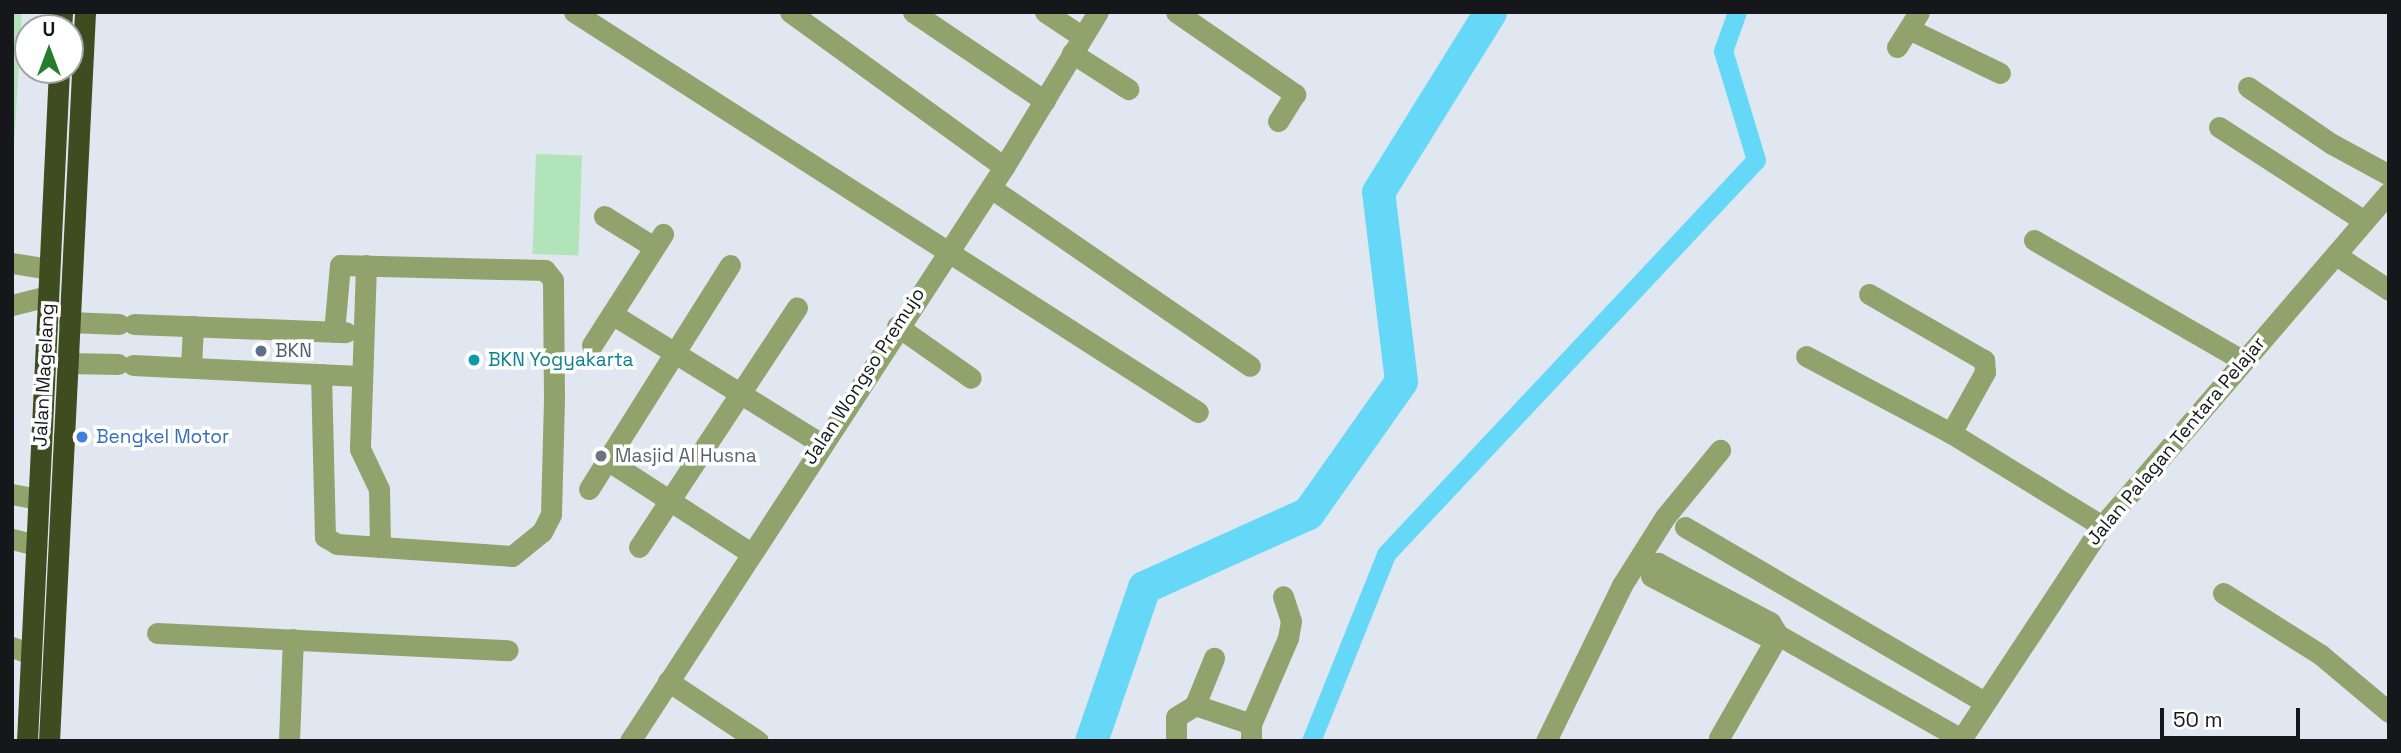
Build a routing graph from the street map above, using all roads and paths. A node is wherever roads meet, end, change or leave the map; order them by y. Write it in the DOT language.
graph roads {
  1 [pos="85,12"];
  2 [pos="574,12"];
  3 [pos="790,12"];
  4 [pos="913,12"];
  5 [pos="1045,12"];
  6 [pos="1098,12"];
  7 [pos="1176,12"];
  8 [pos="1913,18"];
  9 [pos="1076,45"];
  10 [pos="1897,47"];
  11 [pos="2000,73"];
  12 [pos="58,84"];
  13 [pos="2248,87"];
  14 [pos="1128,89"];
  15 [pos="1045,101"];
  16 [pos="1278,121"];
  17 [pos="2219,127"];
  18 [pos="1004,167"];
  19 [pos="2389,175"];
  20 [pos="991,188"];
  21 [pos="2389,192"];
  22 [pos="604,216"];
  23 [pos="2363,220"];
  24 [pos="2034,240"];
  25 [pos="946,250"];
  26 [pos="2336,255"];
  27 [pos="12,263"];
  28 [pos="366,265"];
  29 [pos="730,265"];
  30 [pos="49,269"];
  31 [pos="2389,290"];
  32 [pos="1869,294"];
  33 [pos="48,296"];
  34 [pos="12,305"];
  35 [pos="797,307"];
  36 [pos="612,314"];
  37 [pos="69,322"];
  38 [pos="193,326"];
  39 [pos="897,326"];
  40 [pos="334,332"];
  41 [pos="362,333"];
  42 [pos="592,345"];
  43 [pos="676,352"];
  44 [pos="1806,356"];
  45 [pos="2242,360"];
  46 [pos="68,363"];
  47 [pos="1250,366"];
  48 [pos="191,367"];
  49 [pos="321,374"];
  50 [pos="360,376"];
  51 [pos="971,378"];
  52 [pos="739,390"];
  53 [pos="1198,412"];
  54 [pos="1951,433"];
  55 [pos="820,443"];
  56 [pos="1720,450"];
  57 [pos="607,460"];
  58 [pos="40,462"];
  59 [pos="63,463"];
  60 [pos="589,489"];
  61 [pos="12,494"];
  62 [pos="38,499"];
  63 [pos="669,500"];
  64 [pos="2102,526"];
  65 [pos="1685,527"];
  66 [pos="12,539"];
  67 [pos="36,545"];
  68 [pos="380,547"];
  69 [pos="639,547"];
  70 [pos="749,552"];
  71 [pos="2223,593"];
  72 [pos="1283,596"];
  73 [pos="157,633"];
  74 [pos="1778,635"];
  75 [pos="292,639"];
  76 [pos="509,650"];
  77 [pos="22,651"];
  78 [pos="1214,658"];
  79 [pos="668,681"];
  80 [pos="1984,702"];
  81 [pos="1195,705"];
  82 [pos="2389,712"];
  83 [pos="1251,732"];
  84 [pos="1719,738"];
  85 [pos="1961,740"];
  86 [pos="27,741"];
  87 [pos="49,741"];
  88 [pos="289,741"];
  89 [pos="630,741"];
  90 [pos="758,741"];
  91 [pos="1176,741"];
  92 [pos="1546,741"];
  1 -- 37 [label="highway, Jalan Magelang"];
  2 -- 25 [label="street"];
  3 -- 18 [label="street"];
  4 -- 15 [label="street"];
  5 -- 9 [label="street"];
  6 -- 9 [label="street, Jalan Wongso Premujo"];
  7 -- 16 [label="street"];
  8 -- 10 [label="street"];
  8 -- 11 [label="street"];
  9 -- 14 [label="street"];
  9 -- 15 [label="street, Jalan Wongso Premujo"];
  12 -- 30 [label="highway, Jalan Magelang"];
  13 -- 19 [label="street"];
  15 -- 18 [label="street, Jalan Wongso Premujo"];
  17 -- 23 [label="street"];
  18 -- 20 [label="street, Jalan Wongso Premujo"];
  20 -- 25 [label="street, Jalan Wongso Premujo"];
  20 -- 47 [label="street"];
  21 -- 23 [label="street, Jalan Palagan Tentara Pelajar"];
  22 -- 36 [label="street"];
  23 -- 26 [label="street, Jalan Palagan Tentara Pelajar"];
  24 -- 45 [label="street"];
  25 -- 39 [label="street, Jalan Wongso Premujo"];
  25 -- 53 [label="street"];
  26 -- 31 [label="street"];
  26 -- 45 [label="street, Jalan Palagan Tentara Pelajar"];
  27 -- 30 [label="street"];
  28 -- 40 [label="street"];
  28 -- 41 [label="street"];
  28 -- 68 [label="street"];
  29 -- 43 [label="street"];
  30 -- 33 [label="highway, Jalan Magelang"];
  32 -- 54 [label="street"];
  33 -- 34 [label="street"];
  33 -- 58 [label="highway, Jalan Magelang"];
  35 -- 52 [label="street"];
  36 -- 42 [label="street"];
  36 -- 43 [label="street"];
  37 -- 38 [label="street"];
  37 -- 46 [label="highway, Jalan Magelang"];
  38 -- 40 [label="street"];
  38 -- 48 [label="street"];
  39 -- 51 [label="street"];
  39 -- 55 [label="street, Jalan Wongso Premujo"];
  40 -- 41 [label="street"];
  41 -- 50 [label="street"];
  43 -- 52 [label="street"];
  43 -- 57 [label="street"];
  44 -- 54 [label="street"];
  45 -- 64 [label="street, Jalan Palagan Tentara Pelajar"];
  46 -- 48 [label="street"];
  46 -- 59 [label="highway, Jalan Magelang"];
  48 -- 49 [label="street"];
  49 -- 50 [label="street"];
  49 -- 68 [label="street"];
  50 -- 68 [label="street"];
  52 -- 55 [label="street"];
  52 -- 63 [label="street"];
  54 -- 64 [label="street"];
  55 -- 70 [label="street, Jalan Wongso Premujo"];
  56 -- 92 [label="street"];
  57 -- 60 [label="street"];
  57 -- 63 [label="street"];
  58 -- 59 [label="highway"];
  58 -- 62 [label="highway, Jalan Magelang"];
  59 -- 87 [label="highway, Jalan Magelang"];
  61 -- 62 [label="street"];
  62 -- 67 [label="highway, Jalan Magelang"];
  63 -- 69 [label="street"];
  63 -- 70 [label="street"];
  64 -- 80 [label="street, Jalan Palagan Tentara Pelajar"];
  65 -- 80 [label="street"];
  66 -- 67 [label="street"];
  67 -- 77 [label="highway, Jalan Magelang"];
  70 -- 79 [label="street, Jalan Wongso Premujo"];
  71 -- 82 [label="street"];
  72 -- 83 [label="street"];
  73 -- 75 [label="street"];
  74 -- 74 [label="street"];
  74 -- 84 [label="street"];
  74 -- 85 [label="street"];
  75 -- 76 [label="street"];
  75 -- 88 [label="street"];
  77 -- 86 [label="highway, Jalan Magelang"];
  78 -- 81 [label="street"];
  79 -- 89 [label="street, Jalan Wongso Premujo"];
  79 -- 90 [label="street"];
  80 -- 85 [label="street, Jalan Palagan Tentara Pelajar"];
  81 -- 83 [label="street"];
  81 -- 91 [label="street"];
}
